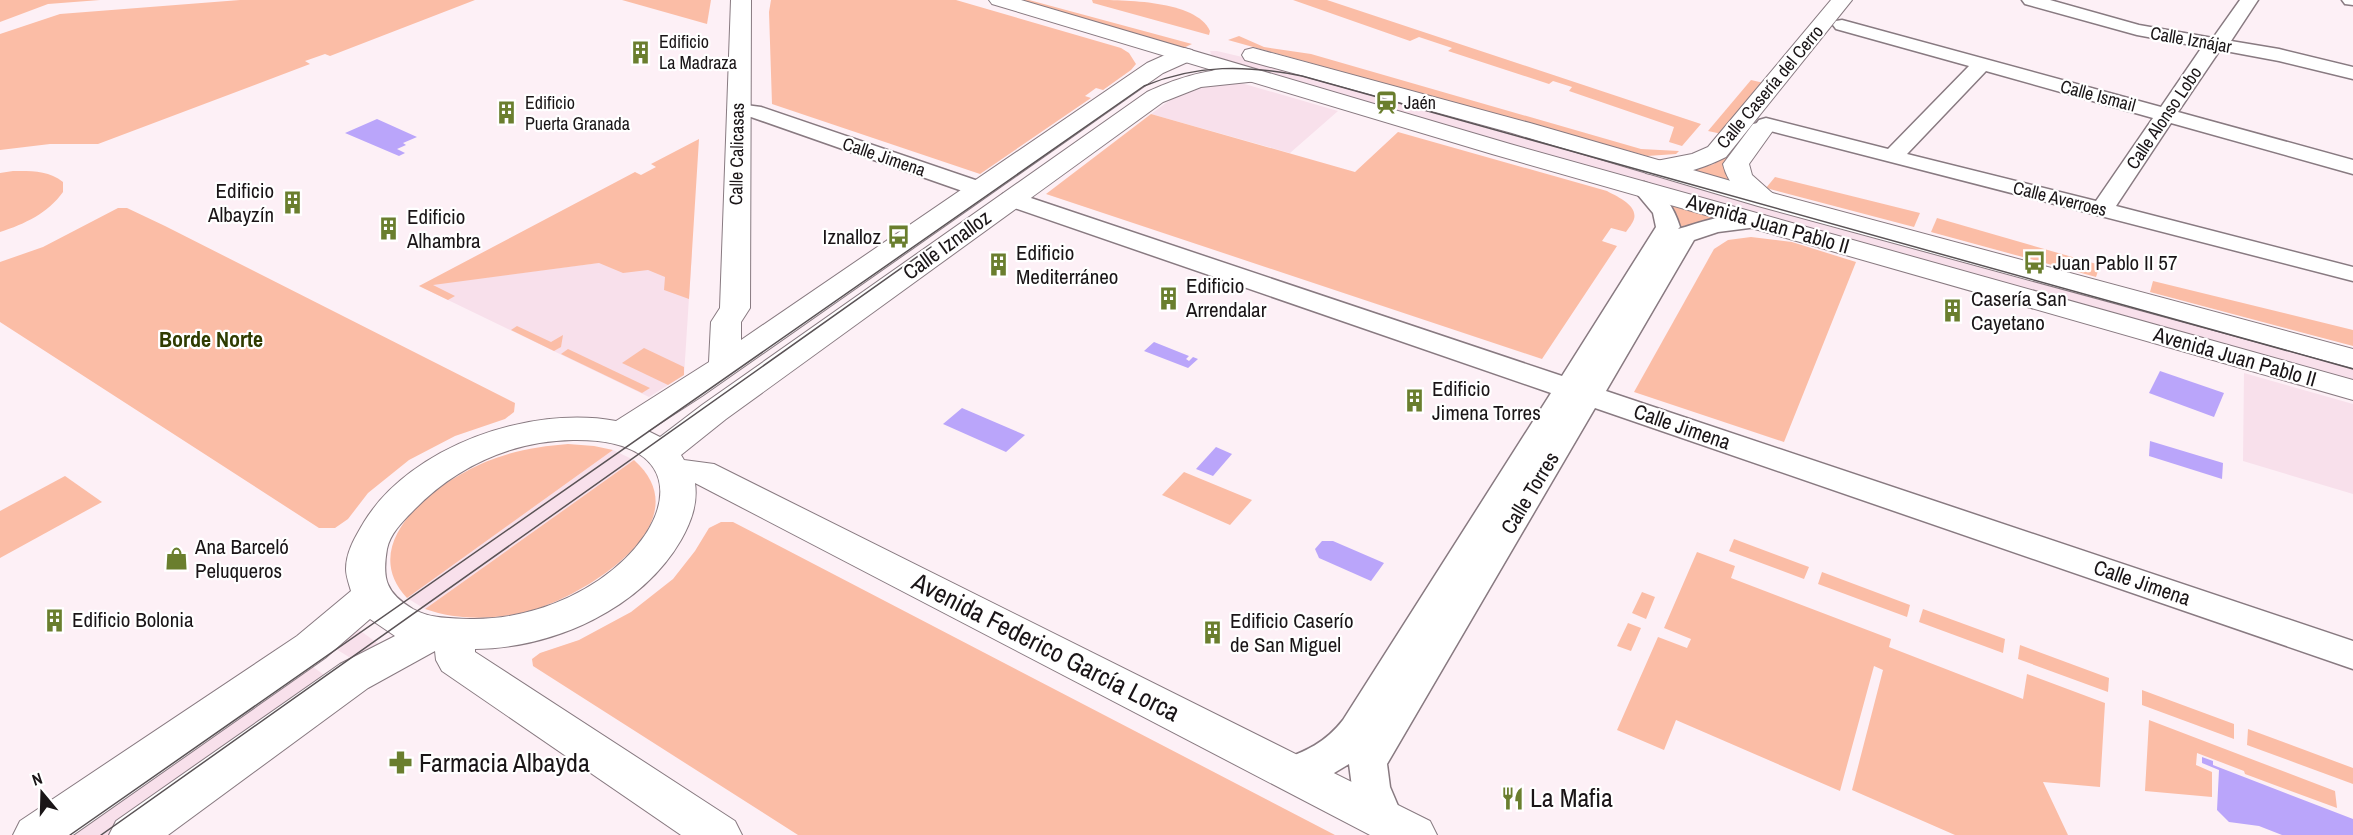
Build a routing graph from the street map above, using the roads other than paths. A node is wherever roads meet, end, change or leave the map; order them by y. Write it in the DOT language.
graph roads {
  1 [pos="741,0"];
  2 [pos="999,0"];
  3 [pos="1042,0"];
  4 [pos="1842,0"];
  5 [pos="1862,0"];
  6 [pos="2031,0"];
  7 [pos="2249,0"];
  8 [pos="1842,25"];
  9 [pos="2216,44"];
  10 [pos="1195,49"];
  11 [pos="1152,56"];
  12 [pos="1982,64"];
  13 [pos="2353,73"];
  14 [pos="1250,76"];
  15 [pos="2166,115"];
  16 [pos="738,122"];
  17 [pos="1766,124"];
  18 [pos="1893,156"];
  19 [pos="2353,166"];
  20 [pos="1649,178"];
  21 [pos="979,189"];
  22 [pos="1011,200"];
  23 [pos="1762,210"];
  24 [pos="2102,210"];
  25 [pos="2353,274"];
  26 [pos="735,308"];
  27 [pos="774,330"];
  28 [pos="2353,359"];
  29 [pos="725,365"];
  30 [pos="2353,390"];
  31 [pos="1579,392"];
  32 [pos="621,433"];
  33 [pos="668,462"];
  34 [pos="371,596"];
  35 [pos="445,634"];
  36 [pos="2353,655"];
  37 [pos="1293,772"];
  38 [pos="1399,827"];
  39 [pos="36,835"];
  40 [pos="132,835"];
  41 [pos="719,835"];
  1 -- 16 [label="main road, Calle Calicasas"];
  2 -- 11 [label="main road"];
  3 -- 10 [label="main road, Avenida Juan Pablo II"];
  4 -- 20 [label="main road, Calle Casería del Cerro"];
  5 -- 8 [label="main road, Calle Casería del Cerro"];
  6 -- 9 [label="street, Calle Iznájar"];
  7 -- 9 [label="street, Calle Alonso Lobo"];
  8 -- 12 [label="street, Calle Ismail"];
  8 -- 17 [label="main road, Calle Casería del Cerro"];
  9 -- 13 [label="street, Calle Iznájar"];
  9 -- 15 [label="street, Calle Alonso Lobo"];
  10 -- 11 [label="main road, Calle Iznalloz"];
  10 -- 14 [label="main road, Avenida Juan Pablo II"];
  10 -- 20 [label="main road, Avenida Juan Pablo II"];
  11 -- 21 [label="main road, Calle Iznalloz"];
  12 -- 15 [label="street, Calle Ismail"];
  12 -- 18 [label="street"];
  14 -- 20 [label="main road, Avenida Juan Pablo II"];
  14 -- 22 [label="main road, Calle Iznalloz"];
  15 -- 19 [label="street, Calle Ismail"];
  15 -- 24 [label="street, Calle Alonso Lobo"];
  16 -- 21 [label="street, Calle Jimena"];
  16 -- 26 [label="main road, Calle Calicasas"];
  17 -- 18 [label="street, Calle Averroes"];
  17 -- 23 [label="main road, Calle Casería del Cerro"];
  18 -- 24 [label="street, Calle Averroes"];
  20 -- 23 [label="main road, Avenida Juan Pablo II"];
  20 -- 31 [label="street, Calle Torres"];
  21 -- 27 [label="main road, Calle Iznalloz"];
  22 -- 31 [label="street, Calle Jimena"];
  22 -- 33 [label="main road, Calle Iznalloz"];
  23 -- 28 [label="main road, Avenida Juan Pablo II"];
  23 -- 30 [label="main road, Avenida Juan Pablo II"];
  23 -- 31 [label="street, Calle Torres"];
  24 -- 25 [label="street, Calle Averroes"];
  26 -- 27 [label="main road"];
  26 -- 29 [label="main road, Calle Calicasas"];
  27 -- 29 [label="main road, Calle Iznalloz"];
  29 -- 32 [label="main road, Calle Iznalloz"];
  31 -- 36 [label="street, Calle Jimena"];
  31 -- 37 [label="street, Calle Torres"];
  31 -- 38 [label="street, Calle Torres"];
  32 -- 33 [label="main road"];
  32 -- 34 [label="main road"];
  33 -- 35 [label="main road"];
  33 -- 37 [label="main road, Avenida Federico García Lorca"];
  34 -- 35 [label="main road"];
  34 -- 39 [label="main road"];
  35 -- 40 [label="main road"];
  35 -- 41 [label="main road"];
  37 -- 38 [label="main road, Avenida Federico García Lorca"];
}
